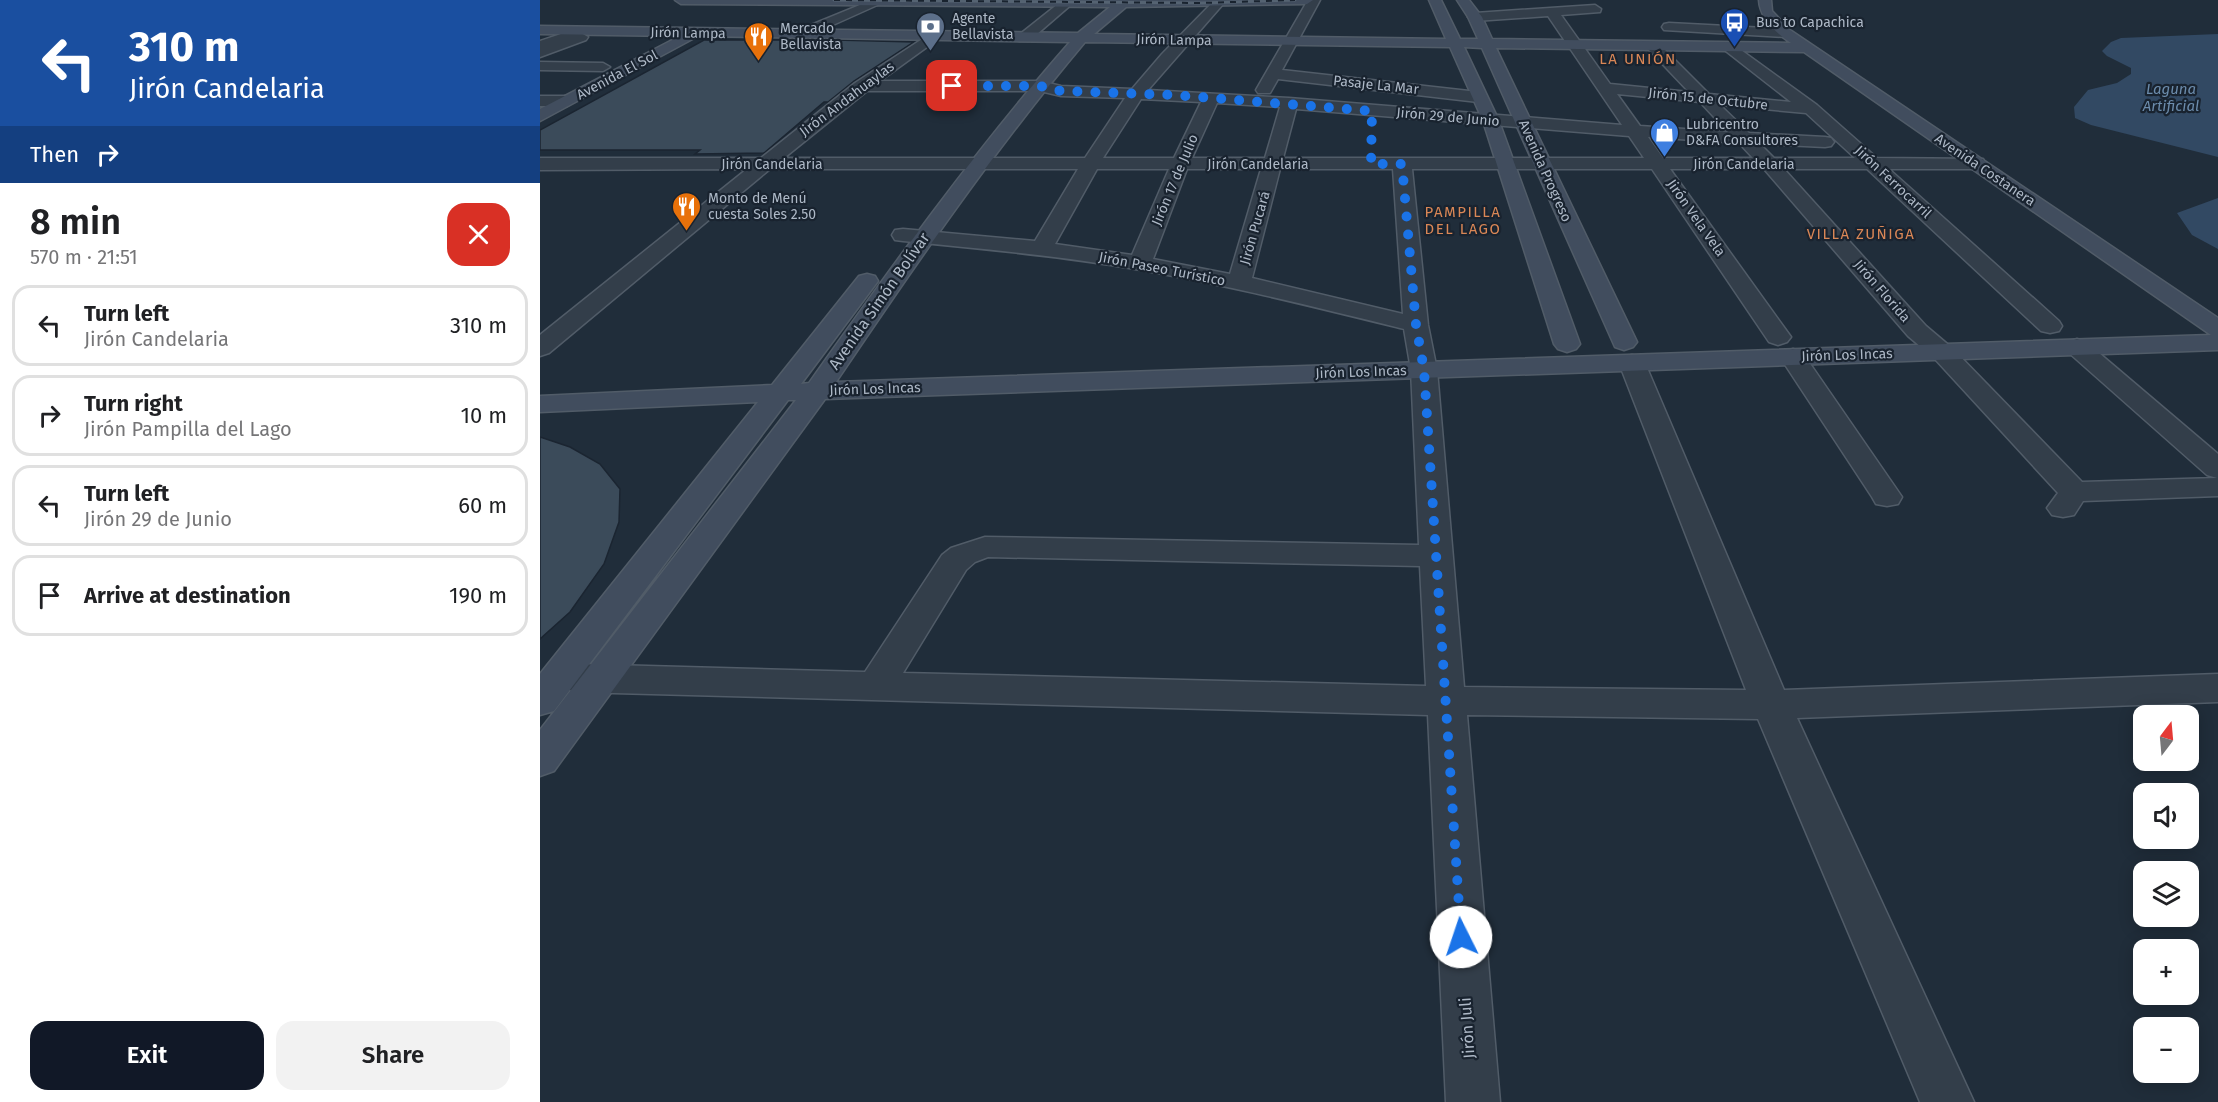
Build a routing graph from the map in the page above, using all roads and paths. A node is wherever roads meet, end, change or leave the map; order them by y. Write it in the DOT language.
graph roads {
  1 [pos="681,0"];
  2 [pos="739,0"];
  3 [pos="757,0"];
  4 [pos="1307,0"];
  5 [pos="1314,0"];
  6 [pos="1435,0"];
  7 [pos="1463,0"];
  8 [pos="1765,0"];
  9 [pos="878,2"];
  10 [pos="1118,2"];
  11 [pos="1067,3"];
  12 [pos="1218,3"];
  13 [pos="1595,9"];
  14 [pos="1552,12"];
  15 [pos="1475,17"];
  16 [pos="1669,27"];
  17 [pos="540,30"];
  18 [pos="672,33"];
  19 [pos="1785,33"];
  20 [pos="694,34"];
  21 [pos="799,35"];
  22 [pos="933,36"];
  23 [pos="1024,38"];
  24 [pos="1074,38"];
  25 [pos="1183,40"];
  26 [pos="1292,42"];
  27 [pos="1458,44"];
  28 [pos="1486,44"];
  29 [pos="1576,45"];
  30 [pos="540,46"];
  31 [pos="1654,46"];
  32 [pos="1729,48"];
  33 [pos="1808,48"];
  34 [pos="540,54"];
  35 [pos="540,66"];
  36 [pos="603,67"];
  37 [pos="1275,74"];
  38 [pos="1606,88"];
  39 [pos="855,91"];
  40 [pos="1026,91"];
  41 [pos="1137,93"];
  42 [pos="1478,97"];
  43 [pos="1211,98"];
  44 [pos="1705,99"];
  45 [pos="540,101"];
  46 [pos="567,101"];
  47 [pos="1256,101"];
  48 [pos="1290,103"];
  49 [pos="1811,109"];
  50 [pos="1372,111"];
  51 [pos="540,116"];
  52 [pos="1491,121"];
  53 [pos="1524,123"];
  54 [pos="1638,132"];
  55 [pos="1746,139"];
  56 [pos="1874,143"];
  57 [pos="1921,143"];
  58 [pos="1944,143"];
  59 [pos="1851,144"];
  60 [pos="1540,163"];
  61 [pos="540,164"];
  62 [pos="763,164"];
  63 [pos="957,164"];
  64 [pos="979,164"];
  65 [pos="1091,164"];
  66 [pos="1180,164"];
  67 [pos="1274,164"];
  68 [pos="1386,164"];
  69 [pos="1505,164"];
  70 [pos="1658,164"];
  71 [pos="1770,164"];
  72 [pos="1873,164"];
  73 [pos="1976,164"];
  74 [pos="914,236"];
  75 [pos="1041,249"];
  76 [pos="1140,263"];
  77 [pos="1239,284"];
  78 [pos="2212,324"];
  79 [pos="2050,326"];
  80 [pos="1917,331"];
  81 [pos="2218,342"];
  82 [pos="1567,344"];
  83 [pos="1786,347"];
  84 [pos="2077,347"];
  85 [pos="540,348"];
  86 [pos="1420,349"];
  87 [pos="1628,353"];
  88 [pos="1943,353"];
  89 [pos="807,382"];
  90 [pos="540,384"];
  91 [pos="540,404"];
  92 [pos="2218,469"];
  93 [pos="2218,487"];
  94 [pos="1887,497"];
  95 [pos="1436,556"];
  96 [pos="600,679"];
  97 [pos="876,686"];
  98 [pos="2218,687"];
  99 [pos="549,689"];
  100 [pos="1445,701"];
  101 [pos="1770,705"];
  102 [pos="540,760"];
  103 [pos="1473,1102"];
  104 [pos="1947,1102"];
  1 -- 2 [label="street"];
  2 -- 3 [label="street"];
  2 -- 18 [label="street, Avenida El Sol"];
  3 -- 9 [label="street"];
  3 -- 20 [label="street, Avenida El Sol"];
  4 -- 12 [label="street"];
  5 -- 26 [label="street"];
  6 -- 27 [label="street, Avenida Progreso"];
  7 -- 15 [label="street, Avenida Progreso"];
  8 -- 19 [label="street, Avenida Costanera"];
  9 -- 11 [label="street"];
  9 -- 21 [label="street"];
  10 -- 11 [label="street"];
  10 -- 12 [label="street"];
  10 -- 24 [label="street, Avenida Simón Bolívar"];
  11 -- 23 [label="street"];
  12 -- 25 [label="street"];
  13 -- 14 [label="street"];
  14 -- 15 [label="street"];
  14 -- 29 [label="street, Jirón Vela Vela"];
  15 -- 28 [label="street, Avenida Progreso"];
  16 -- 19 [label="street"];
  17 -- 18 [label="street, Jirón Lampa"];
  18 -- 20 [label="street, Jirón Lampa"];
  18 -- 36 [label="street, Avenida El Sol"];
  19 -- 33 [label="street, Avenida Costanera"];
  20 -- 21 [label="street, Jirón Lampa"];
  20 -- 46 [label="street, Avenida El Sol"];
  21 -- 22 [label="street, Jirón Lampa"];
  22 -- 23 [label="street, Jirón Lampa"];
  22 -- 39 [label="street, Jirón Andahuaylas"];
  23 -- 24 [label="street, Jirón Lampa"];
  24 -- 25 [label="street, Jirón Lampa"];
  24 -- 40 [label="street, Avenida Simón Bolívar"];
  25 -- 26 [label="street, Jirón Lampa"];
  25 -- 41 [label="street"];
  26 -- 27 [label="street, Jirón Lampa"];
  26 -- 37 [label="street"];
  27 -- 28 [label="street, Jirón Lampa"];
  27 -- 42 [label="street, Avenida Progreso"];
  28 -- 29 [label="street, Jirón Lampa"];
  28 -- 53 [label="street, Avenida Progreso"];
  29 -- 31 [label="street, Jirón Lampa"];
  29 -- 38 [label="street, Jirón Vela Vela"];
  30 -- 34 [label="street"];
  31 -- 32 [label="street, Jirón Lampa"];
  31 -- 44 [label="street, Jirón Florida"];
  32 -- 33 [label="street, Jirón Lampa"];
  32 -- 49 [label="street, Jirón Ferrocarril"];
  33 -- 58 [label="street, Avenida Costanera"];
  35 -- 36 [label="street"];
  36 -- 45 [label="street, Avenida El Sol"];
  37 -- 42 [label="street, Pasaje La Mar"];
  37 -- 47 [label="street"];
  38 -- 44 [label="street, Jirón 15 de Octubre"];
  38 -- 54 [label="street, Jirón Vela Vela"];
  39 -- 40 [label="street, Jirón 29 de Junio"];
  39 -- 62 [label="street, Jirón Andahuaylas"];
  40 -- 41 [label="street, Jirón 29 de Junio"];
  40 -- 63 [label="street, Avenida Simón Bolívar"];
  40 -- 64 [label="street, Avenida Simón Bolívar"];
  41 -- 43 [label="street, Jirón 29 de Junio"];
  41 -- 65 [label="street"];
  42 -- 52 [label="street, Avenida Progreso"];
  43 -- 47 [label="street, Jirón 29 de Junio"];
  43 -- 66 [label="street, Jirón 17 de Julio"];
  44 -- 49 [label="street, Jirón 15 de Octubre"];
  44 -- 55 [label="street, Jirón Florida"];
  45 -- 46 [label="street"];
  46 -- 51 [label="street, Avenida El Sol"];
  47 -- 48 [label="street, Jirón 29 de Junio"];
  48 -- 50 [label="street, Jirón 29 de Junio"];
  48 -- 67 [label="street, Jirón Pucará"];
  49 -- 59 [label="street, Jirón Ferrocarril"];
  50 -- 52 [label="street, Jirón 29 de Junio"];
  50 -- 68 [label="street, Jirón Juli"];
  52 -- 53 [label="street, Jirón 29 de Junio"];
  52 -- 69 [label="street, Avenida Progreso"];
  53 -- 54 [label="street, Jirón 29 de Junio"];
  53 -- 60 [label="street, Avenida Progreso"];
  54 -- 55 [label="street, Jirón 29 de Junio"];
  54 -- 70 [label="street, Jirón Vela Vela"];
  55 -- 59 [label="street, Jirón 29 de Junio"];
  55 -- 71 [label="street, Jirón Florida"];
  56 -- 59 [label="street, Jirón 29 de Junio"];
  57 -- 58 [label="street"];
  58 -- 73 [label="street, Avenida Costanera"];
  59 -- 72 [label="street, Jirón Ferrocarril"];
  60 -- 69 [label="street, Jirón Candelaria"];
  60 -- 70 [label="street, Jirón Candelaria"];
  60 -- 87 [label="street, Avenida Progreso"];
  61 -- 62 [label="street, Jirón Candelaria"];
  62 -- 63 [label="street, Jirón Candelaria"];
  62 -- 85 [label="street, Jirón Andahuaylas"];
  63 -- 64 [label="street, Jirón Candelaria"];
  63 -- 74 [label="street, Avenida Simón Bolívar"];
  64 -- 65 [label="street, Jirón Candelaria"];
  64 -- 74 [label="street, Avenida Simón Bolívar"];
  65 -- 66 [label="street, Jirón Candelaria"];
  65 -- 75 [label="street"];
  66 -- 67 [label="street, Jirón Candelaria"];
  66 -- 76 [label="street, Jirón 17 de Julio"];
  67 -- 68 [label="street, Jirón Candelaria"];
  67 -- 77 [label="street, Jirón Pucará"];
  68 -- 69 [label="street, Jirón Candelaria"];
  68 -- 86 [label="street, Jirón Juli"];
  69 -- 82 [label="street, Avenida Progreso"];
  70 -- 71 [label="street, Jirón Candelaria"];
  70 -- 83 [label="street, Jirón Vela Vela"];
  71 -- 72 [label="street, Jirón Candelaria"];
  71 -- 80 [label="street, Jirón Florida"];
  72 -- 73 [label="street, Jirón Candelaria"];
  72 -- 79 [label="street, Jirón Ferrocarril"];
  73 -- 78 [label="street, Avenida Costanera"];
  74 -- 75 [label="street, Jirón Paseo Turístico"];
  74 -- 89 [label="street, Avenida Simón Bolívar"];
  74 -- 89 [label="street, Avenida Simón Bolívar"];
  75 -- 76 [label="street, Jirón Paseo Turístico"];
  76 -- 77 [label="street, Jirón Paseo Turístico"];
  77 -- 86 [label="street, Jirón Paseo Turístico"];
  78 -- 79 [label="street, Jirón Los Incas"];
  79 -- 80 [label="street, Jirón Los Incas"];
  80 -- 83 [label="street, Jirón Los Incas"];
  80 -- 88 [label="street, Jirón Florida"];
  81 -- 84 [label="street, Jirón Los Incas"];
  82 -- 86 [label="street, Jirón Los Incas"];
  82 -- 87 [label="street, Jirón Los Incas"];
  83 -- 87 [label="street, Jirón Los Incas"];
  83 -- 88 [label="street, Jirón Los Incas"];
  83 -- 94 [label="street, Jirón Vela Vela"];
  84 -- 88 [label="street, Jirón Los Incas"];
  84 -- 92 [label="street"];
  86 -- 87 [label="street, Jirón Los Incas"];
  86 -- 89 [label="street, Jirón Los Incas"];
  86 -- 95 [label="street, Jirón Juli"];
  87 -- 101 [label="street"];
  88 -- 93 [label="street, Jirón Florida"];
  89 -- 90 [label="street, Jirón Los Incas"];
  89 -- 91 [label="street, Jirón Los Incas"];
  89 -- 96 [label="street, Avenida Simón Bolívar"];
  89 -- 99 [label="street, Avenida Simón Bolívar"];
  95 -- 97 [label="street"];
  95 -- 100 [label="street, Jirón Juli"];
  96 -- 97 [label="street"];
  96 -- 99 [label="street"];
  96 -- 102 [label="street, Avenida Simón Bolívar"];
  97 -- 100 [label="street"];
  98 -- 101 [label="street"];
  100 -- 101 [label="street"];
  100 -- 103 [label="street, Jirón Juli"];
  101 -- 104 [label="street"];
}
